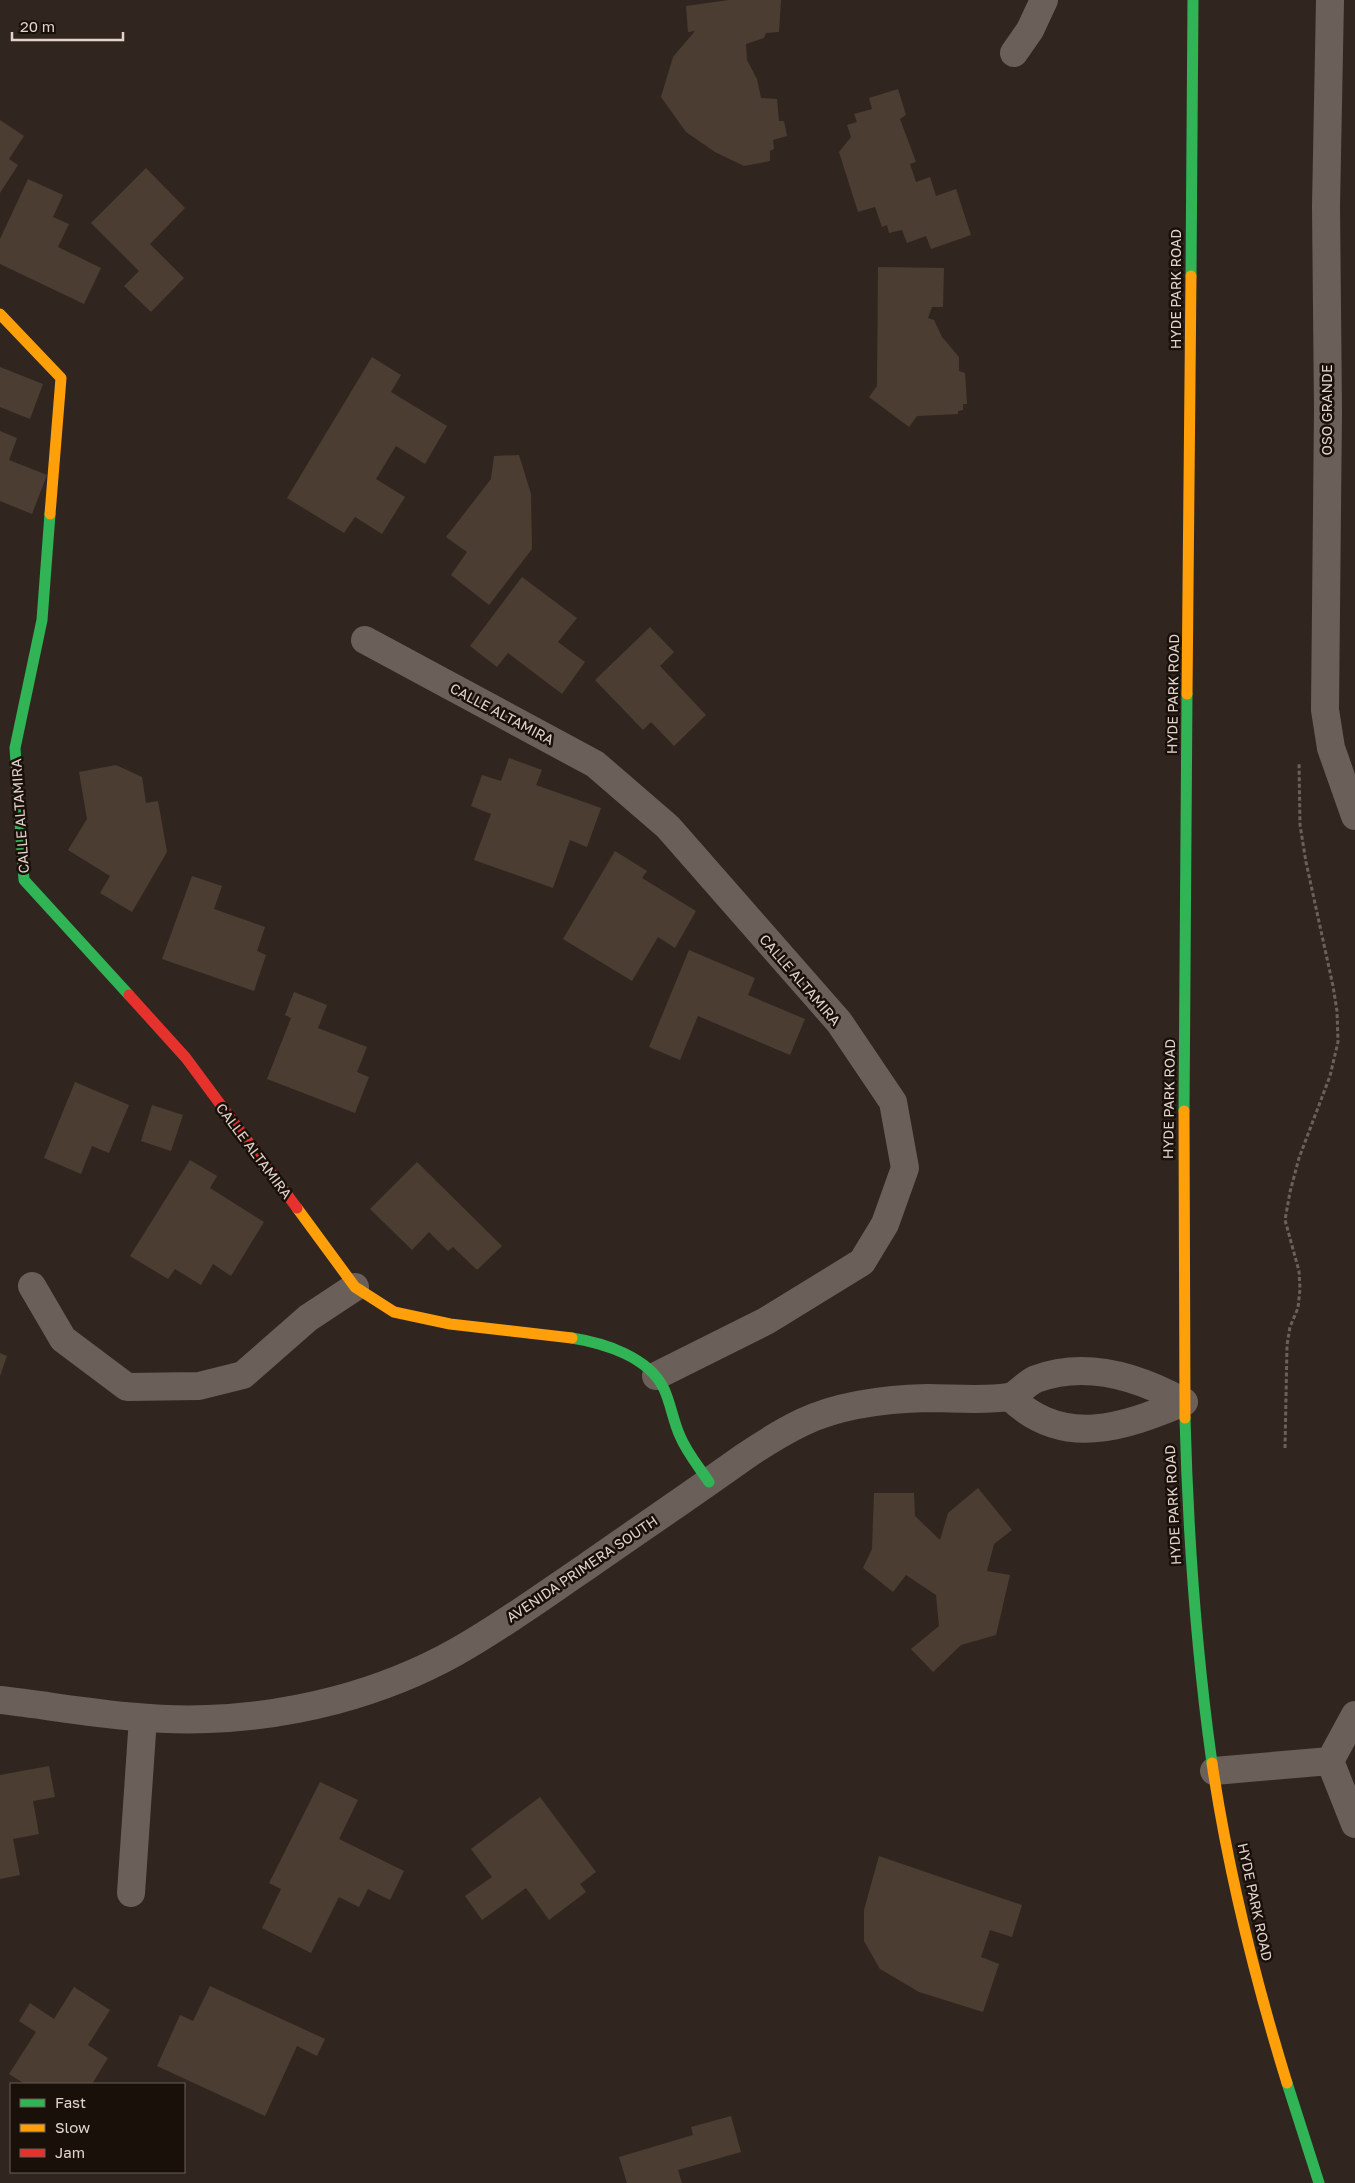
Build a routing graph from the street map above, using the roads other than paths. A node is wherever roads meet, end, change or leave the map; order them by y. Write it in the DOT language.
graph roads {
  1 [pos="1044,0"];
  2 [pos="1193,0"];
  3 [pos="1330,0"];
  4 [pos="1014,53"];
  5 [pos="0,314"];
  6 [pos="365,640"];
  7 [pos="1355,816"];
  8 [pos="32,1286"];
  9 [pos="356,1287"];
  10 [pos="656,1376"];
  11 [pos="1010,1398"];
  12 [pos="1184,1402"];
  13 [pos="709,1482"];
  14 [pos="0,1700"];
  15 [pos="1355,1715"];
  16 [pos="143,1718"];
  17 [pos="1330,1761"];
  18 [pos="1214,1771"];
  19 [pos="1355,1824"];
  20 [pos="131,1893"];
  21 [pos="1319,2183"];
  1 -- 4 [label="street"];
  2 -- 12 [label="main road, HYDE PARK ROAD"];
  3 -- 7 [label="street, OSO GRANDE"];
  5 -- 9 [label="main road, CALLE ALTAMIRA"];
  6 -- 10 [label="street, CALLE ALTAMIRA"];
  8 -- 9 [label="street"];
  9 -- 10 [label="main road, CALLE ALTAMIRA"];
  10 -- 13 [label="main road, CALLE ALTAMIRA"];
  11 -- 12 [label="street"];
  11 -- 12 [label="street"];
  11 -- 13 [label="street, AVENIDA PRIMERA SOUTH"];
  12 -- 18 [label="main road, HYDE PARK ROAD"];
  13 -- 16 [label="street, AVENIDA PRIMERA SOUTH"];
  14 -- 16 [label="street, AVENIDA PRIMERA SOUTH"];
  15 -- 17 [label="street"];
  16 -- 20 [label="street"];
  17 -- 18 [label="street"];
  17 -- 19 [label="street"];
  18 -- 21 [label="main road, HYDE PARK ROAD"];
}
